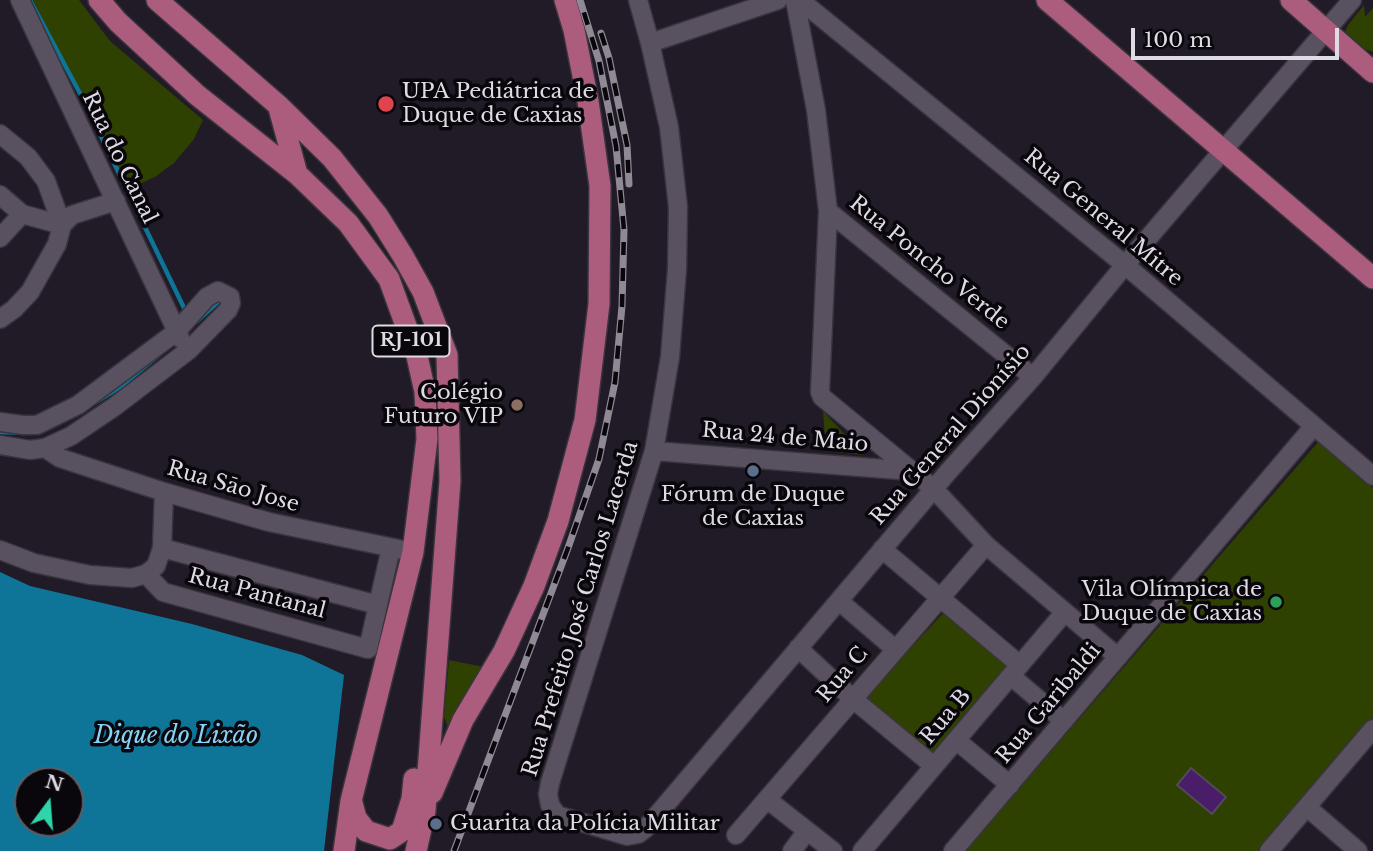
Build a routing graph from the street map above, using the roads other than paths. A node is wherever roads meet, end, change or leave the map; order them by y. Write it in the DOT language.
graph roads {
  1 [pos="20,0"];
  2 [pos="99,0"];
  3 [pos="157,0"];
  4 [pos="565,0"];
  5 [pos="638,0"];
  6 [pos="778,0"];
  7 [pos="795,0"];
  8 [pos="800,0"];
  9 [pos="1047,0"];
  10 [pos="1291,0"];
  11 [pos="1352,0"];
  12 [pos="1326,32"];
  13 [pos="650,43"];
  14 [pos="1373,72"];
  15 [pos="279,106"];
  16 [pos="0,134"];
  17 [pos="1224,151"];
  18 [pos="297,174"];
  19 [pos="0,195"];
  20 [pos="116,201"];
  21 [pos="828,211"];
  22 [pos="22,214"];
  23 [pos="62,225"];
  24 [pos="0,238"];
  25 [pos="1125,265"];
  26 [pos="1373,278"];
  27 [pos="0,319"];
  28 [pos="184,333"];
  29 [pos="1033,377"];
  30 [pos="0,422"];
  31 [pos="1314,426"];
  32 [pos="0,445"];
  33 [pos="46,448"];
  34 [pos="654,451"];
  35 [pos="912,471"];
  36 [pos="1373,476"];
  37 [pos="934,489"];
  38 [pos="164,492"];
  39 [pos="985,545"];
  40 [pos="162,548"];
  41 [pos="391,548"];
  42 [pos="0,550"];
  43 [pos="882,550"];
  44 [pos="413,552"];
  45 [pos="146,574"];
  46 [pos="939,597"];
  47 [pos="839,601"];
  48 [pos="379,605"];
  49 [pos="1064,613"];
  50 [pos="798,648"];
  51 [pos="895,649"];
  52 [pos="1118,657"];
  53 [pos="436,671"];
  54 [pos="1015,671"];
  55 [pos="853,699"];
  56 [pos="1064,721"];
  57 [pos="1373,729"];
  58 [pos="956,740"];
  59 [pos="934,766"];
  60 [pos="1010,785"];
  61 [pos="768,800"];
  62 [pos="351,801"];
  63 [pos="1308,808"];
  64 [pos="425,811"];
  65 [pos="557,815"];
  66 [pos="807,831"];
  67 [pos="736,835"];
  68 [pos="344,851"];
  69 [pos="416,851"];
  70 [pos="792,851"];
  71 [pos="833,851"];
  72 [pos="862,851"];
  73 [pos="953,851"];
  74 [pos="1269,851"];
  75 [pos="1358,851"];
  1 -- 20 [label="street, Rua do Canal"];
  2 -- 18 [label="main road, RJ-101"];
  3 -- 15 [label="main road, RJ-101"];
  4 -- 64 [label="main road"];
  5 -- 13 [label="street, Rua Prefeito José Carlos Lacerda"];
  6 -- 13 [label="street"];
  7 -- 21 [label="street"];
  8 -- 25 [label="street, Rua General Mitre"];
  9 -- 17 [label="main road"];
  10 -- 12 [label="main road"];
  11 -- 12 [label="street, Rua General Dionísio"];
  12 -- 14 [label="main road"];
  12 -- 17 [label="street, Rua General Dionísio"];
  13 -- 34 [label="street, Rua Prefeito José Carlos Lacerda"];
  15 -- 18 [label="main road"];
  15 -- 53 [label="main road, RJ-101"];
  16 -- 23 [label="street"];
  17 -- 25 [label="street, Rua General Dionísio"];
  17 -- 26 [label="main road"];
  18 -- 44 [label="main road, RJ-101"];
  19 -- 22 [label="street"];
  20 -- 23 [label="street"];
  20 -- 28 [label="street, Rua do Canal"];
  21 -- 29 [label="street, Rua Poncho Verde"];
  21 -- 35 [label="street"];
  22 -- 23 [label="street"];
  22 -- 24 [label="street"];
  23 -- 27 [label="street"];
  25 -- 29 [label="street, Rua General Dionísio"];
  25 -- 31 [label="street, Rua General Mitre"];
  28 -- 28 [label="street, Rua Sāo Jose"];
  28 -- 30 [label="street"];
  28 -- 33 [label="street, Rua Sāo Jose"];
  29 -- 37 [label="street, Rua General Dionísio"];
  31 -- 36 [label="street, Rua General Mitre"];
  31 -- 52 [label="street, Rua Garibaldi"];
  32 -- 33 [label="street, Rua Sāo Jose"];
  33 -- 38 [label="street, Rua Sāo Jose"];
  34 -- 35 [label="street, Rua 24 de Maio"];
  34 -- 65 [label="street, Rua Prefeito José Carlos Lacerda"];
  35 -- 37 [label="street"];
  37 -- 39 [label="street"];
  37 -- 43 [label="street, Rua General Dionísio"];
  38 -- 40 [label="street"];
  38 -- 41 [label="street, Rua Sāo Jose"];
  39 -- 46 [label="street, Rua C"];
  39 -- 49 [label="street"];
  40 -- 45 [label="street"];
  40 -- 48 [label="street"];
  41 -- 44 [label="street, Rua Sāo Jose"];
  41 -- 48 [label="street, Rua Pantanal"];
  42 -- 45 [label="street"];
  43 -- 46 [label="street"];
  43 -- 47 [label="street, Rua General Dionísio"];
  44 -- 62 [label="main road, RJ-101"];
  45 -- 48 [label="street, Rua Pantanal"];
  46 -- 51 [label="street, Rua C"];
  46 -- 54 [label="street"];
  47 -- 50 [label="street, Rua General Dionísio"];
  47 -- 51 [label="street"];
  49 -- 52 [label="street"];
  49 -- 54 [label="street, Rua B"];
  50 -- 55 [label="street"];
  50 -- 65 [label="street, Rua General Dionísio"];
  51 -- 55 [label="street, Rua C"];
  52 -- 56 [label="street, Rua Garibaldi"];
  53 -- 62 [label="main road"];
  53 -- 64 [label="main road, RJ-101"];
  54 -- 56 [label="street"];
  54 -- 58 [label="street, Rua B"];
  55 -- 59 [label="street"];
  55 -- 61 [label="street, Rua C"];
  56 -- 60 [label="street, Rua Garibaldi"];
  57 -- 63 [label="street"];
  58 -- 59 [label="street, Rua B"];
  58 -- 60 [label="street"];
  59 -- 72 [label="street, Rua B"];
  60 -- 73 [label="street, Rua Garibaldi"];
  61 -- 66 [label="street"];
  61 -- 67 [label="street, Rua C"];
  62 -- 68 [label="main road, RJ-101"];
  63 -- 74 [label="street"];
  63 -- 75 [label="street"];
  64 -- 69 [label="main road, RJ-101"];
  66 -- 70 [label="street"];
  66 -- 71 [label="street"];
}
